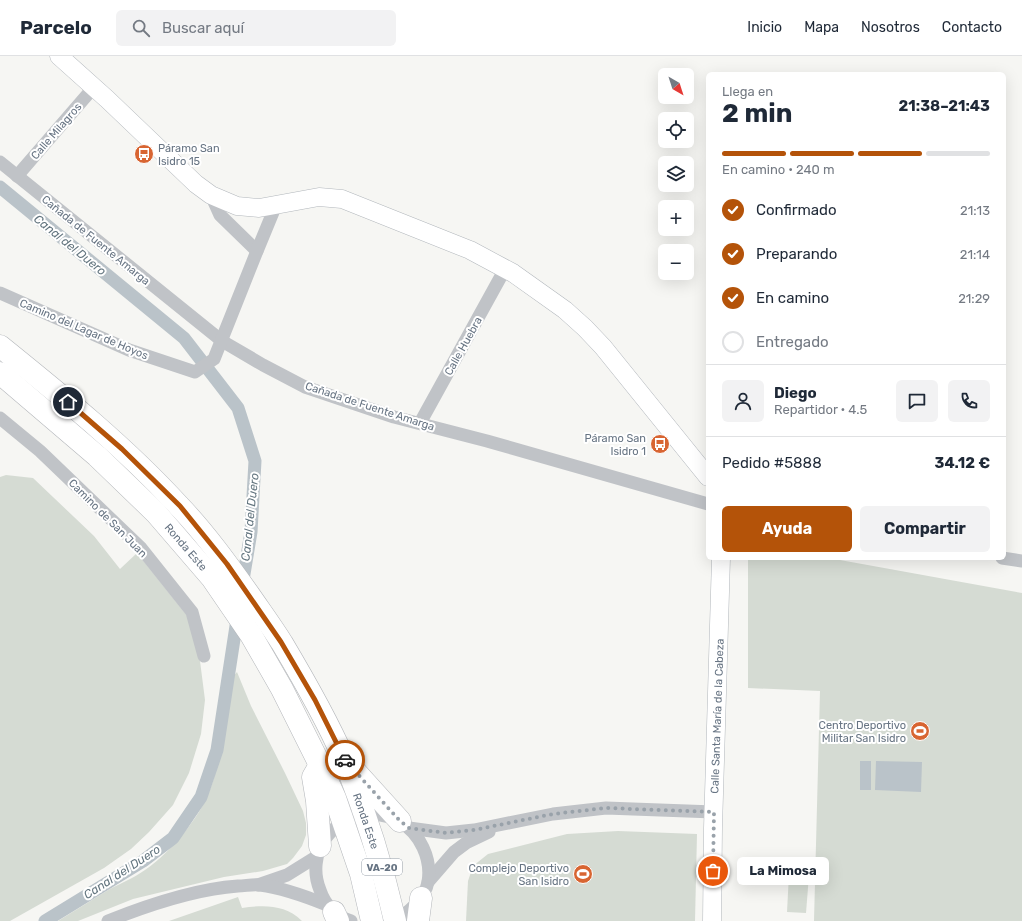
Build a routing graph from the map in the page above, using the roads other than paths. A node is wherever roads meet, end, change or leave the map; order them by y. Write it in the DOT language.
graph roads {
  1 [pos="58,56"];
  2 [pos="94,87"];
  3 [pos="0,162"];
  4 [pos="17,176"];
  5 [pos="211,195"];
  6 [pos="276,206"];
  7 [pos="257,251"];
  8 [pos="505,269"];
  9 [pos="0,294"];
  10 [pos="222,341"];
  11 [pos="0,346"];
  12 [pos="0,373"];
  13 [pos="0,418"];
  14 [pos="420,423"];
  15 [pos="706,475"];
  16 [pos="706,504"];
  17 [pos="1006,559"];
  18 [pos="721,560"];
  19 [pos="1022,561"];
  20 [pos="220,571"];
  21 [pos="204,656"];
  22 [pos="342,757"];
  23 [pos="320,764"];
  24 [pos="714,812"];
  25 [pos="364,814"];
  26 [pos="343,822"];
  27 [pos="506,823"];
  28 [pos="405,825"];
  29 [pos="318,852"];
  30 [pos="258,885"];
  31 [pos="425,890"];
  32 [pos="338,915"];
  33 [pos="108,921"];
  34 [pos="372,921"];
  35 [pos="394,921"];
  36 [pos="418,921"];
  37 [pos="712,921"];
  1 -- 2 [label="street"];
  2 -- 4 [label="street, Calle Milagros"];
  2 -- 5 [label="street"];
  3 -- 4 [label="street, Cañada de Fuente Amarga"];
  4 -- 10 [label="street, Cañada de Fuente Amarga"];
  5 -- 6 [label="street"];
  5 -- 7 [label="street"];
  6 -- 7 [label="street, Camino del Lagar de Hoyos"];
  6 -- 8 [label="street"];
  7 -- 10 [label="street, Camino del Lagar de Hoyos"];
  8 -- 14 [label="street, Calle Huebra"];
  8 -- 15 [label="street"];
  9 -- 10 [label="street, Camino del Lagar de Hoyos"];
  10 -- 14 [label="street, Cañada de Fuente Amarga"];
  11 -- 20 [label="highway, Ronda Este / VA-20"];
  12 -- 20 [label="highway, Ronda Este / VA-20"];
  13 -- 21 [label="street, Camino de San Juan"];
  14 -- 16 [label="street, Cañada de Fuente Amarga"];
  17 -- 19 [label="street"];
  18 -- 24 [label="street, Calle Santa María de la Cabeza"];
  20 -- 22 [label="highway, Ronda Este / VA-20"];
  20 -- 23 [label="highway, Ronda Este / VA-20"];
  22 -- 25 [label="highway, Ronda Este / VA-20"];
  22 -- 28 [label="highway"];
  23 -- 26 [label="highway, Ronda Este / VA-20"];
  23 -- 29 [label="highway"];
  24 -- 27 [label="street"];
  24 -- 37 [label="street, Calle Santa María de la Cabeza"];
  25 -- 26 [label="street"];
  25 -- 28 [label="street"];
  25 -- 35 [label="highway, Ronda Este / VA-20"];
  26 -- 29 [label="street"];
  26 -- 34 [label="highway, Ronda Este / VA-20"];
  27 -- 28 [label="street"];
  27 -- 31 [label="street"];
  28 -- 31 [label="street"];
  29 -- 30 [label="street"];
  29 -- 32 [label="street"];
  30 -- 32 [label="street"];
  30 -- 33 [label="street"];
  31 -- 35 [label="street"];
  31 -- 36 [label="highway"];
}
